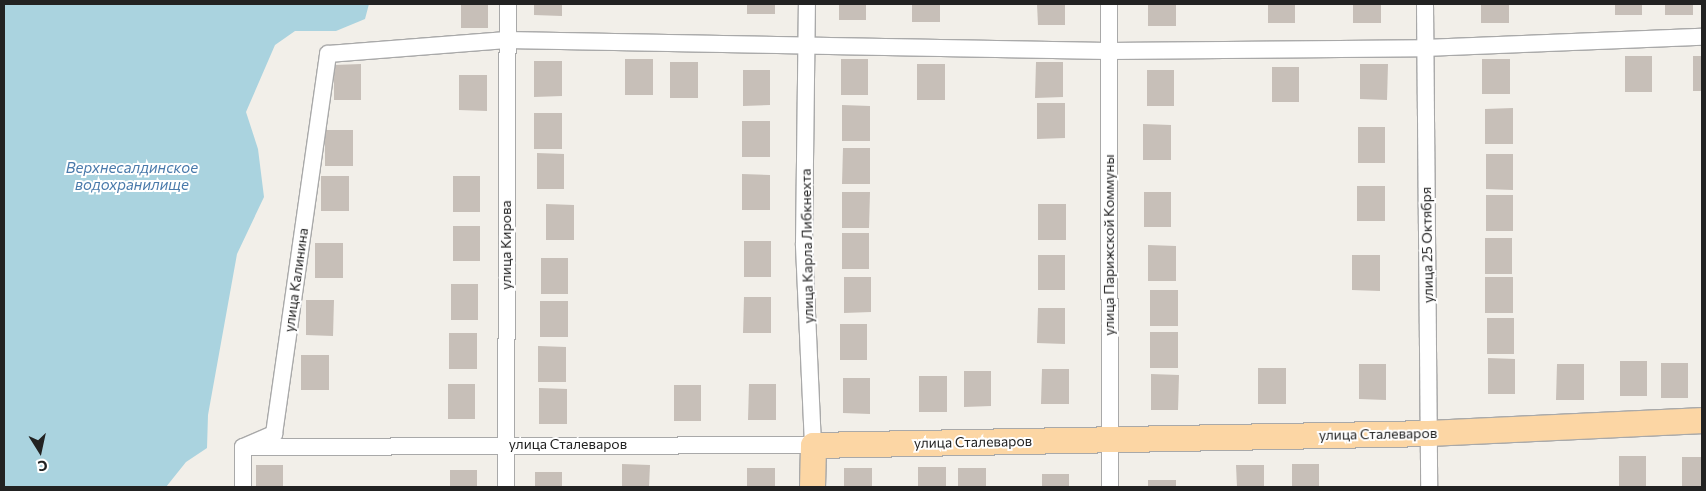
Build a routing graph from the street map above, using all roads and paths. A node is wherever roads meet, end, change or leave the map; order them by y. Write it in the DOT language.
graph roads {
  1 [pos="508,4"];
  2 [pos="807,4"];
  3 [pos="1109,4"];
  4 [pos="1425,4"];
  5 [pos="1702,37"];
  6 [pos="506,40"];
  7 [pos="807,42"];
  8 [pos="1424,48"];
  9 [pos="1108,51"];
  10 [pos="1702,420"];
  11 [pos="1430,433"];
  12 [pos="1110,439"];
  13 [pos="506,444"];
  14 [pos="813,445"];
  15 [pos="243,447"];
  16 [pos="243,487"];
  17 [pos="506,487"];
  18 [pos="812,487"];
  19 [pos="1110,487"];
  20 [pos="1429,487"];
  1 -- 6 [label="street, улица Кирова"];
  2 -- 7 [label="street, улица Карла Либкнехта"];
  3 -- 9 [label="street, улица Парижской Коммуны"];
  4 -- 8 [label="street, улица 25 Октября"];
  5 -- 8 [label="street"];
  6 -- 7 [label="street"];
  6 -- 13 [label="street, улица Кирова"];
  6 -- 15 [label="street, улица Калинина"];
  7 -- 9 [label="street"];
  7 -- 14 [label="street, улица Карла Либкнехта"];
  8 -- 9 [label="street"];
  8 -- 11 [label="street, улица 25 Октября"];
  9 -- 12 [label="street, улица Парижской Коммуны"];
  10 -- 11 [label="main road, улица Сталеваров"];
  11 -- 12 [label="main road, улица Сталеваров"];
  11 -- 20 [label="street, улица 25 Октября"];
  12 -- 14 [label="main road, улица Сталеваров"];
  12 -- 19 [label="street, улица Парижской Коммуны"];
  13 -- 14 [label="street, улица Сталеваров"];
  13 -- 15 [label="street, улица Сталеваров"];
  13 -- 17 [label="street, улица Кирова"];
  14 -- 18 [label="main road, улица Карла Либкнехта"];
  15 -- 16 [label="street"];
}
